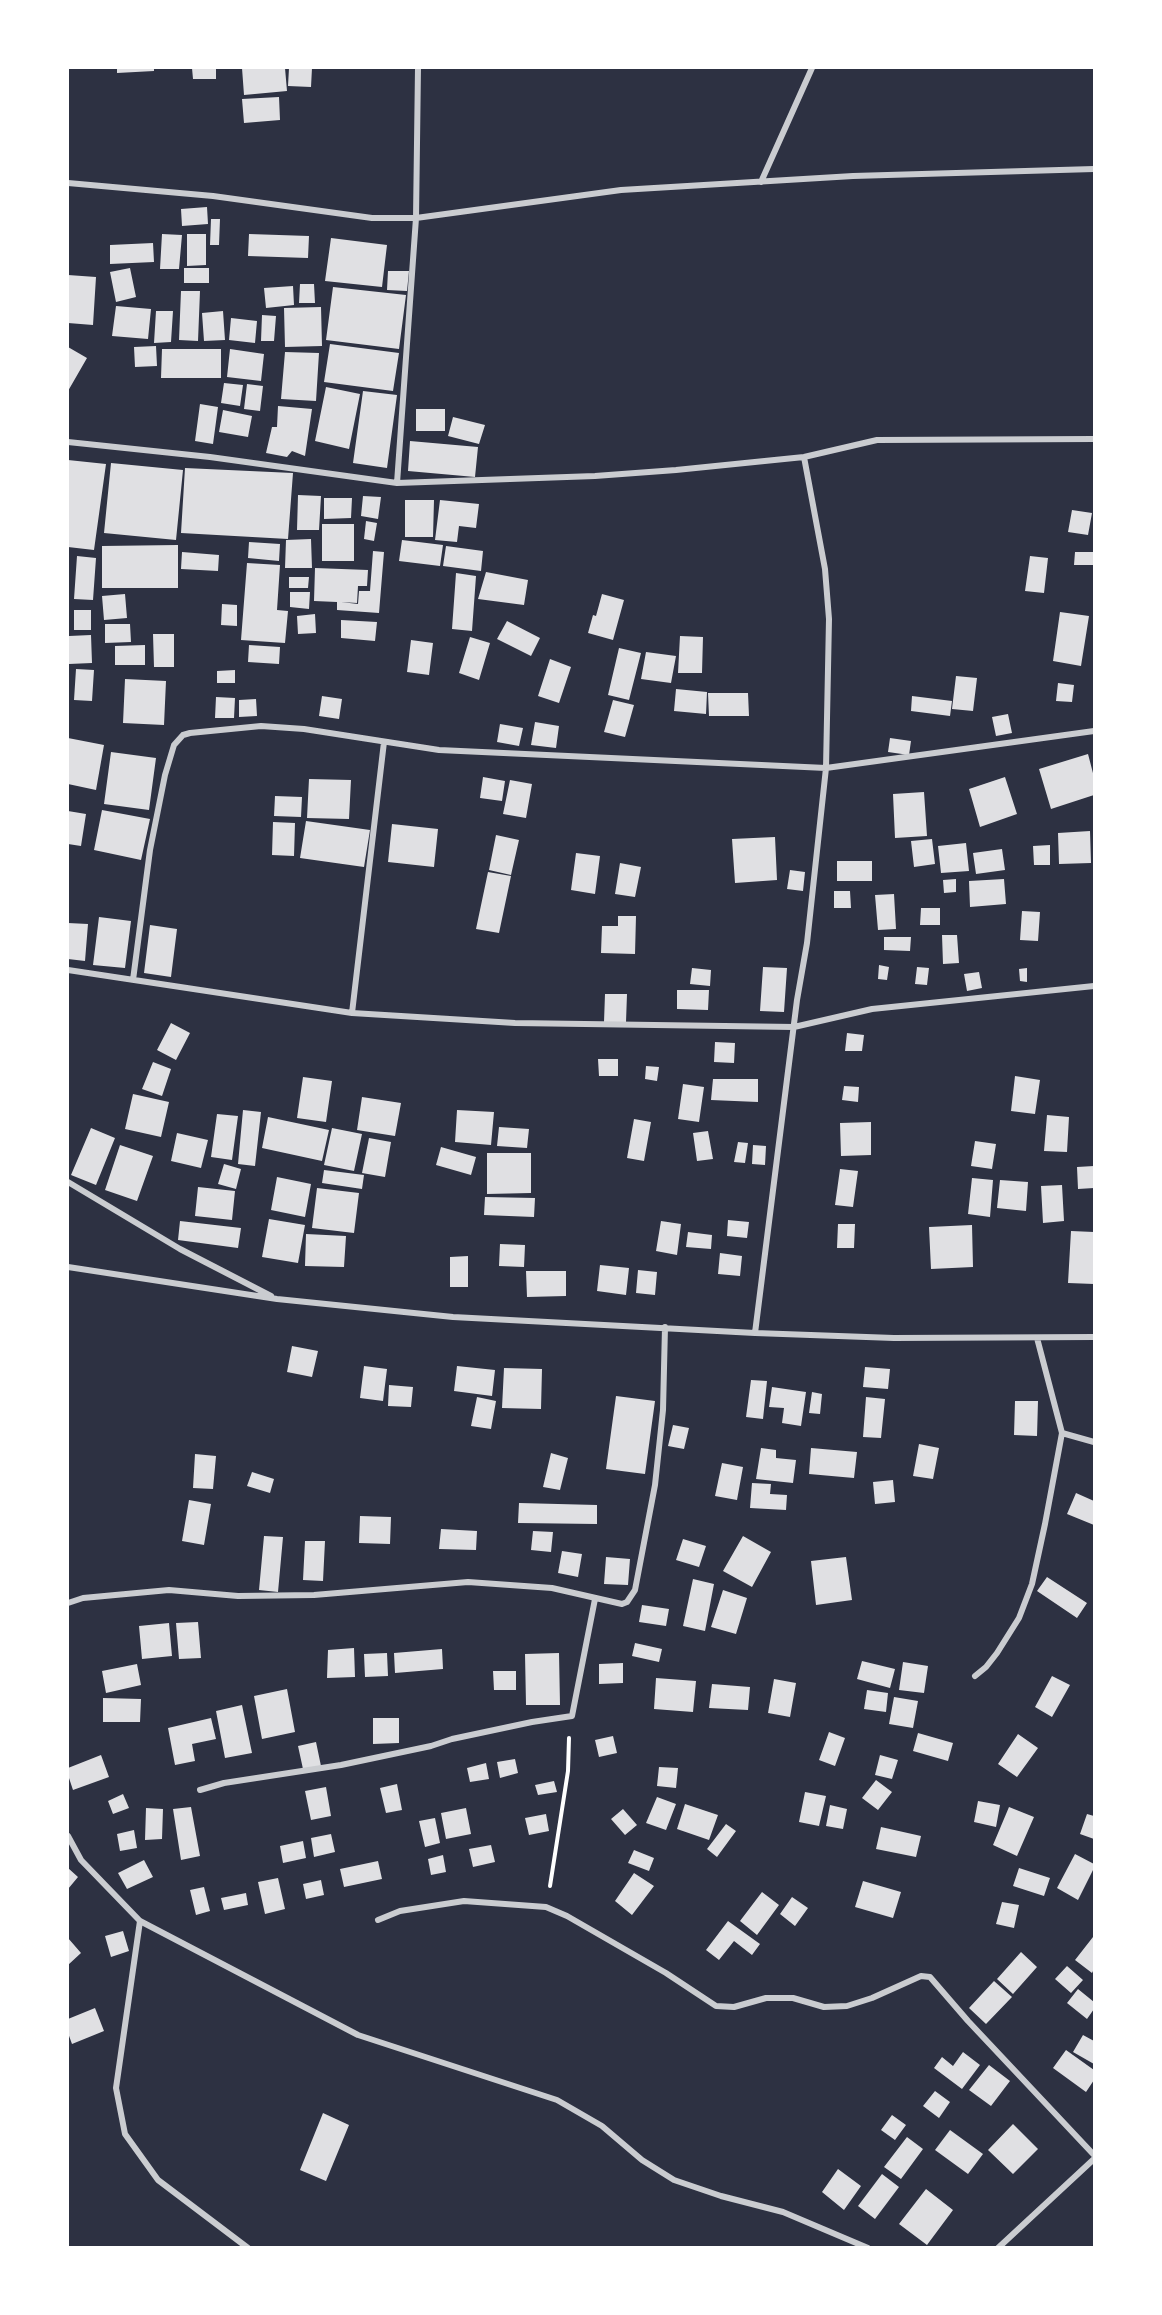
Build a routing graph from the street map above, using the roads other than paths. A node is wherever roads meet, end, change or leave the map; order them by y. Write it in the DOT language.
graph roads {
  1 [pos="418,68"];
  2 [pos="812,68"];
  3 [pos="1095,169"];
  4 [pos="762,182"];
  5 [pos="68,183"];
  6 [pos="416,218"];
  7 [pos="1095,439"];
  8 [pos="68,442"];
  9 [pos="804,457"];
  10 [pos="397,483"];
  11 [pos="1095,731"];
  12 [pos="384,742"];
  13 [pos="826,768"];
  14 [pos="68,970"];
  15 [pos="133,980"];
  16 [pos="1095,986"];
  17 [pos="352,1013"];
  18 [pos="794,1027"];
  19 [pos="68,1182"];
  20 [pos="68,1267"];
  21 [pos="277,1299"];
  22 [pos="665,1327"];
  23 [pos="755,1333"];
  24 [pos="1095,1337"];
  25 [pos="1037,1338"];
  26 [pos="1062,1433"];
  27 [pos="1095,1442"];
  28 [pos="595,1599"];
  29 [pos="68,1602"];
  30 [pos="975,1676"];
  31 [pos="200,1790"];
  32 [pos="68,1836"];
  33 [pos="378,1920"];
  34 [pos="140,1921"];
  35 [pos="1095,2157"];
  36 [pos="248,2247"];
  37 [pos="868,2247"];
  38 [pos="998,2247"];
  1 -- 6 [label="street"];
  2 -- 4 [label="street"];
  3 -- 4 [label="street"];
  4 -- 6 [label="street"];
  5 -- 6 [label="street"];
  6 -- 10 [label="street"];
  7 -- 9 [label="street"];
  8 -- 10 [label="street"];
  9 -- 10 [label="street"];
  9 -- 13 [label="street"];
  11 -- 13 [label="street"];
  12 -- 13 [label="street"];
  12 -- 15 [label="street"];
  12 -- 17 [label="street"];
  13 -- 18 [label="street"];
  14 -- 15 [label="street"];
  15 -- 17 [label="street"];
  16 -- 18 [label="street"];
  17 -- 18 [label="street"];
  18 -- 23 [label="street"];
  19 -- 21 [label="street"];
  20 -- 21 [label="street"];
  21 -- 22 [label="street"];
  22 -- 23 [label="street"];
  22 -- 28 [label="street"];
  23 -- 25 [label="street"];
  24 -- 25 [label="street"];
  25 -- 26 [label="street"];
  26 -- 27 [label="street"];
  26 -- 30 [label="street"];
  28 -- 29 [label="street"];
  28 -- 31 [label="street"];
  32 -- 34 [label="street"];
  33 -- 35 [label="street"];
  34 -- 36 [label="street"];
  34 -- 37 [label="street"];
  35 -- 38 [label="street"];
}
